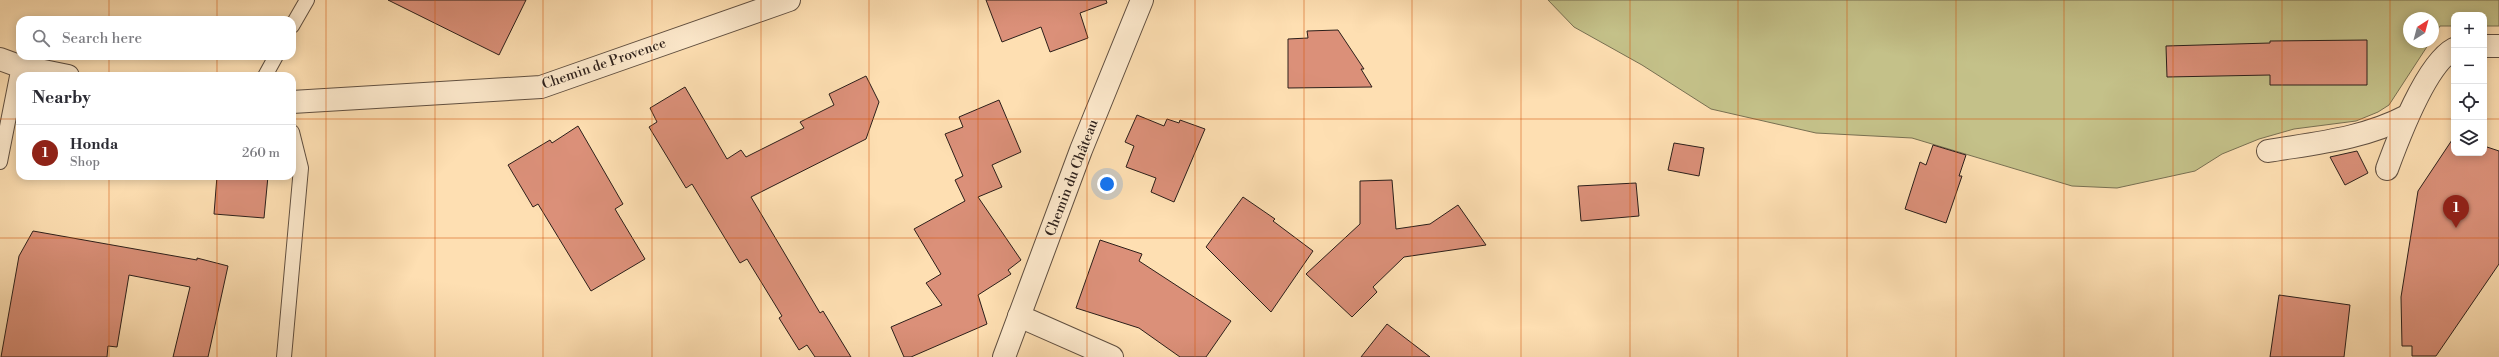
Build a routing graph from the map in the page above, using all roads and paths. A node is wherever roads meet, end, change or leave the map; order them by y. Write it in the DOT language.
graph roads {
  1 [pos="307,0"];
  2 [pos="789,0"];
  3 [pos="1142,0"];
  4 [pos="296,19"];
  5 [pos="2487,46"];
  6 [pos="2499,46"];
  7 [pos="2451,51"];
  8 [pos="274,60"];
  9 [pos="10,62"];
  10 [pos="51,72"];
  11 [pos="267,72"];
  12 [pos="296,102"];
  13 [pos="2407,116"];
  14 [pos="296,148"];
  15 [pos="2268,151"];
  16 [pos="0,162"];
  17 [pos="2387,169"];
  18 [pos="1019,316"];
  19 [pos="284,357"];
  20 [pos="1004,357"];
  21 [pos="1112,357"];
  1 -- 4 [label="lane"];
  2 -- 12 [label="street, Chemin de Provence"];
  3 -- 18 [label="street, Chemin du Château"];
  5 -- 6 [label="street"];
  7 -- 13 [label="street"];
  8 -- 11 [label="lane"];
  9 -- 10 [label="street"];
  9 -- 16 [label="lane"];
  13 -- 15 [label="street"];
  13 -- 17 [label="street"];
  14 -- 19 [label="lane"];
  18 -- 20 [label="street, Chemin du Château"];
  18 -- 21 [label="street"];
}
